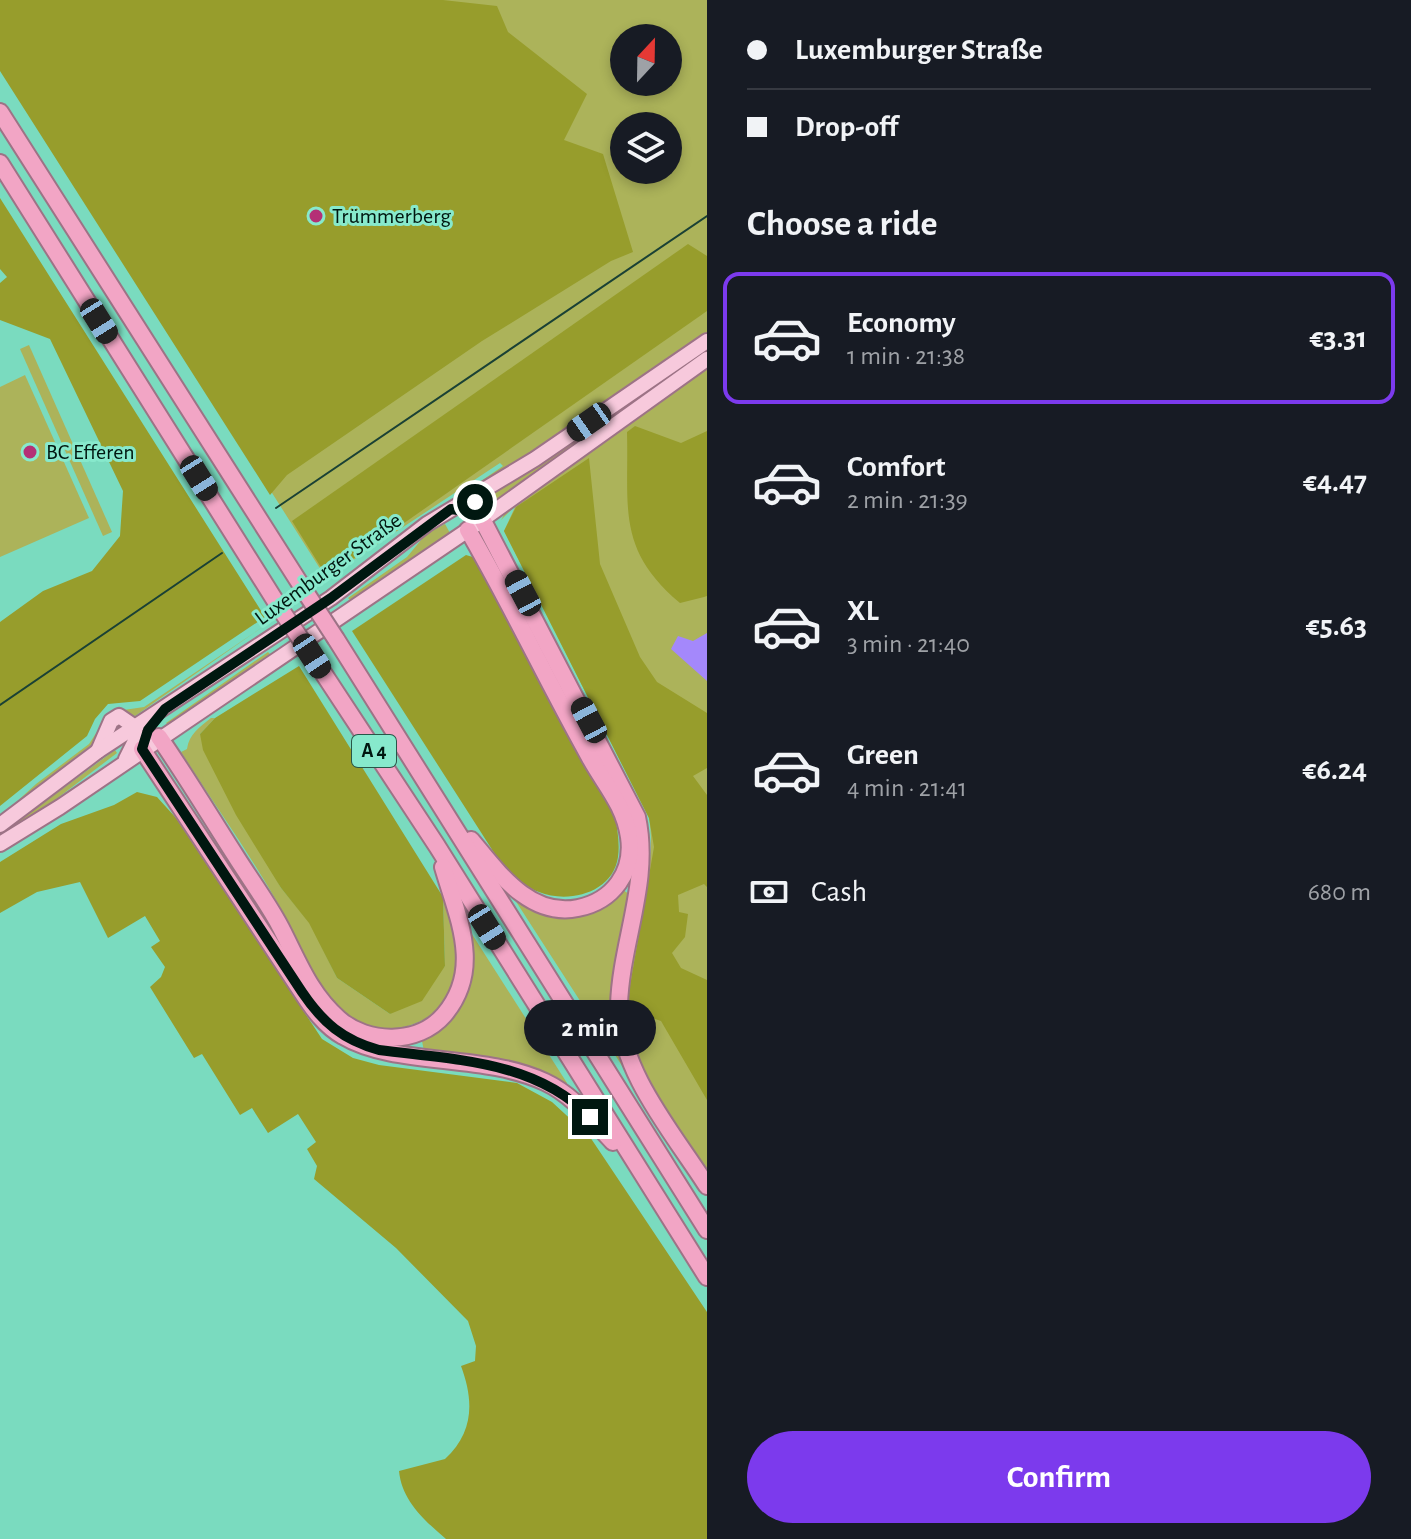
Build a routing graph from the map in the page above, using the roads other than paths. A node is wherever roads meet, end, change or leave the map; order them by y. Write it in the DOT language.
graph roads {
  1 [pos="0,112"];
  2 [pos="0,163"];
  3 [pos="707,341"];
  4 [pos="707,359"];
  5 [pos="486,490"];
  6 [pos="451,509"];
  7 [pos="477,515"];
  8 [pos="468,530"];
  9 [pos="147,731"];
  10 [pos="142,749"];
  11 [pos="123,762"];
  12 [pos="440,806"];
  13 [pos="0,825"];
  14 [pos="0,844"];
  15 [pos="437,846"];
  16 [pos="639,1169"];
  17 [pos="707,1186"];
  18 [pos="707,1230"];
  19 [pos="707,1277"];
  1 -- 12 [label="highway, A 4, bridge"];
  2 -- 15 [label="highway, A 4, bridge"];
  3 -- 5 [label="main road, Luxemburger Straße"];
  4 -- 7 [label="main road, Luxemburger Straße"];
  5 -- 6 [label="main road, Luxemburger Straße"];
  5 -- 7 [label="main road"];
  6 -- 7 [label="main road"];
  6 -- 9 [label="main road, Luxemburger Straße"];
  7 -- 8 [label="main road, Luxemburger Straße"];
  7 -- 17 [label="highway"];
  8 -- 9 [label="main road, Luxemburger Straße"];
  8 -- 12 [label="highway"];
  9 -- 10 [label="main road"];
  9 -- 11 [label="main road"];
  9 -- 13 [label="main road, Luxemburger Straße"];
  9 -- 15 [label="highway"];
  10 -- 11 [label="main road"];
  10 -- 16 [label="highway"];
  11 -- 14 [label="main road"];
  12 -- 18 [label="highway, A 4"];
  15 -- 16 [label="highway, A 4"];
  16 -- 19 [label="highway, A 4"];
}
